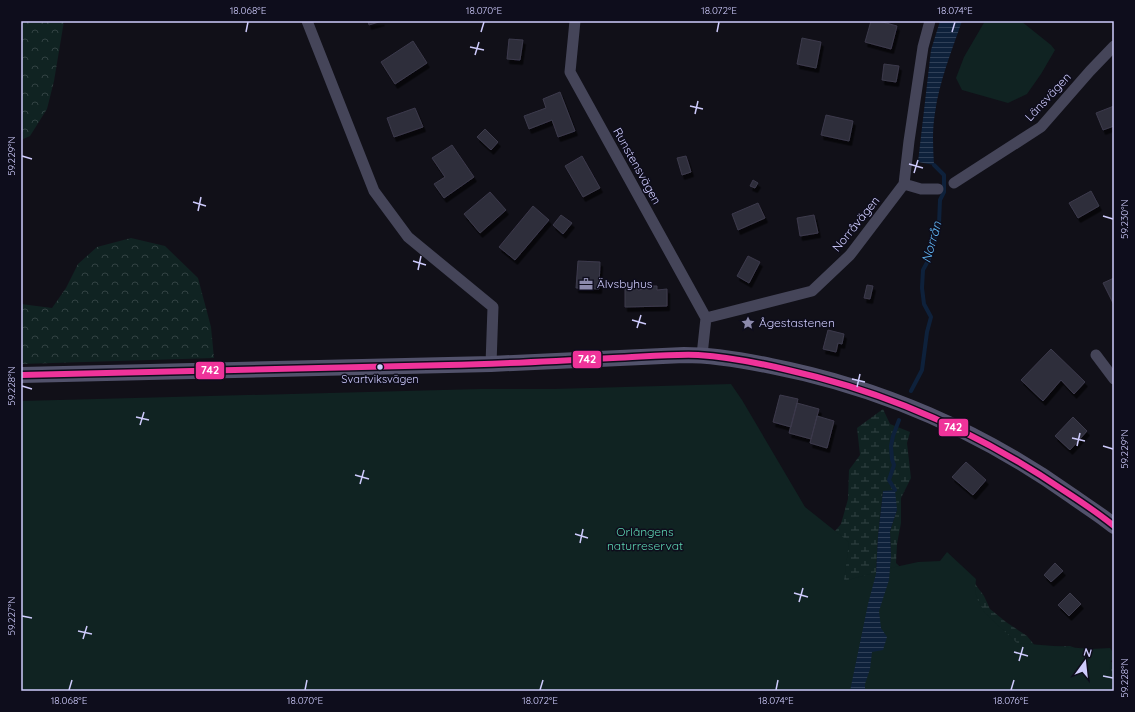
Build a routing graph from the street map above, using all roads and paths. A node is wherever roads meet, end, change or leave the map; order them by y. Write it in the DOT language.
graph roads {
  1 [pos="307,21"];
  2 [pos="575,21"];
  3 [pos="930,21"];
  4 [pos="1114,47"];
  5 [pos="954,183"];
  6 [pos="904,184"];
  7 [pos="938,188"];
  8 [pos="706,318"];
  9 [pos="702,355"];
  10 [pos="1096,355"];
  11 [pos="491,364"];
  12 [pos="21,375"];
  13 [pos="1114,380"];
  14 [pos="1112,522"];
  1 -- 11 [label="street"];
  2 -- 8 [label="street, Runstensvägen"];
  3 -- 6 [label="street"];
  4 -- 5 [label="street, Länsvägen"];
  6 -- 7 [label="street"];
  6 -- 8 [label="street, Norråvägen"];
  8 -- 9 [label="street"];
  9 -- 11 [label="main road"];
  9 -- 14 [label="main road"];
  10 -- 13 [label="street"];
  11 -- 12 [label="main road"];
}
